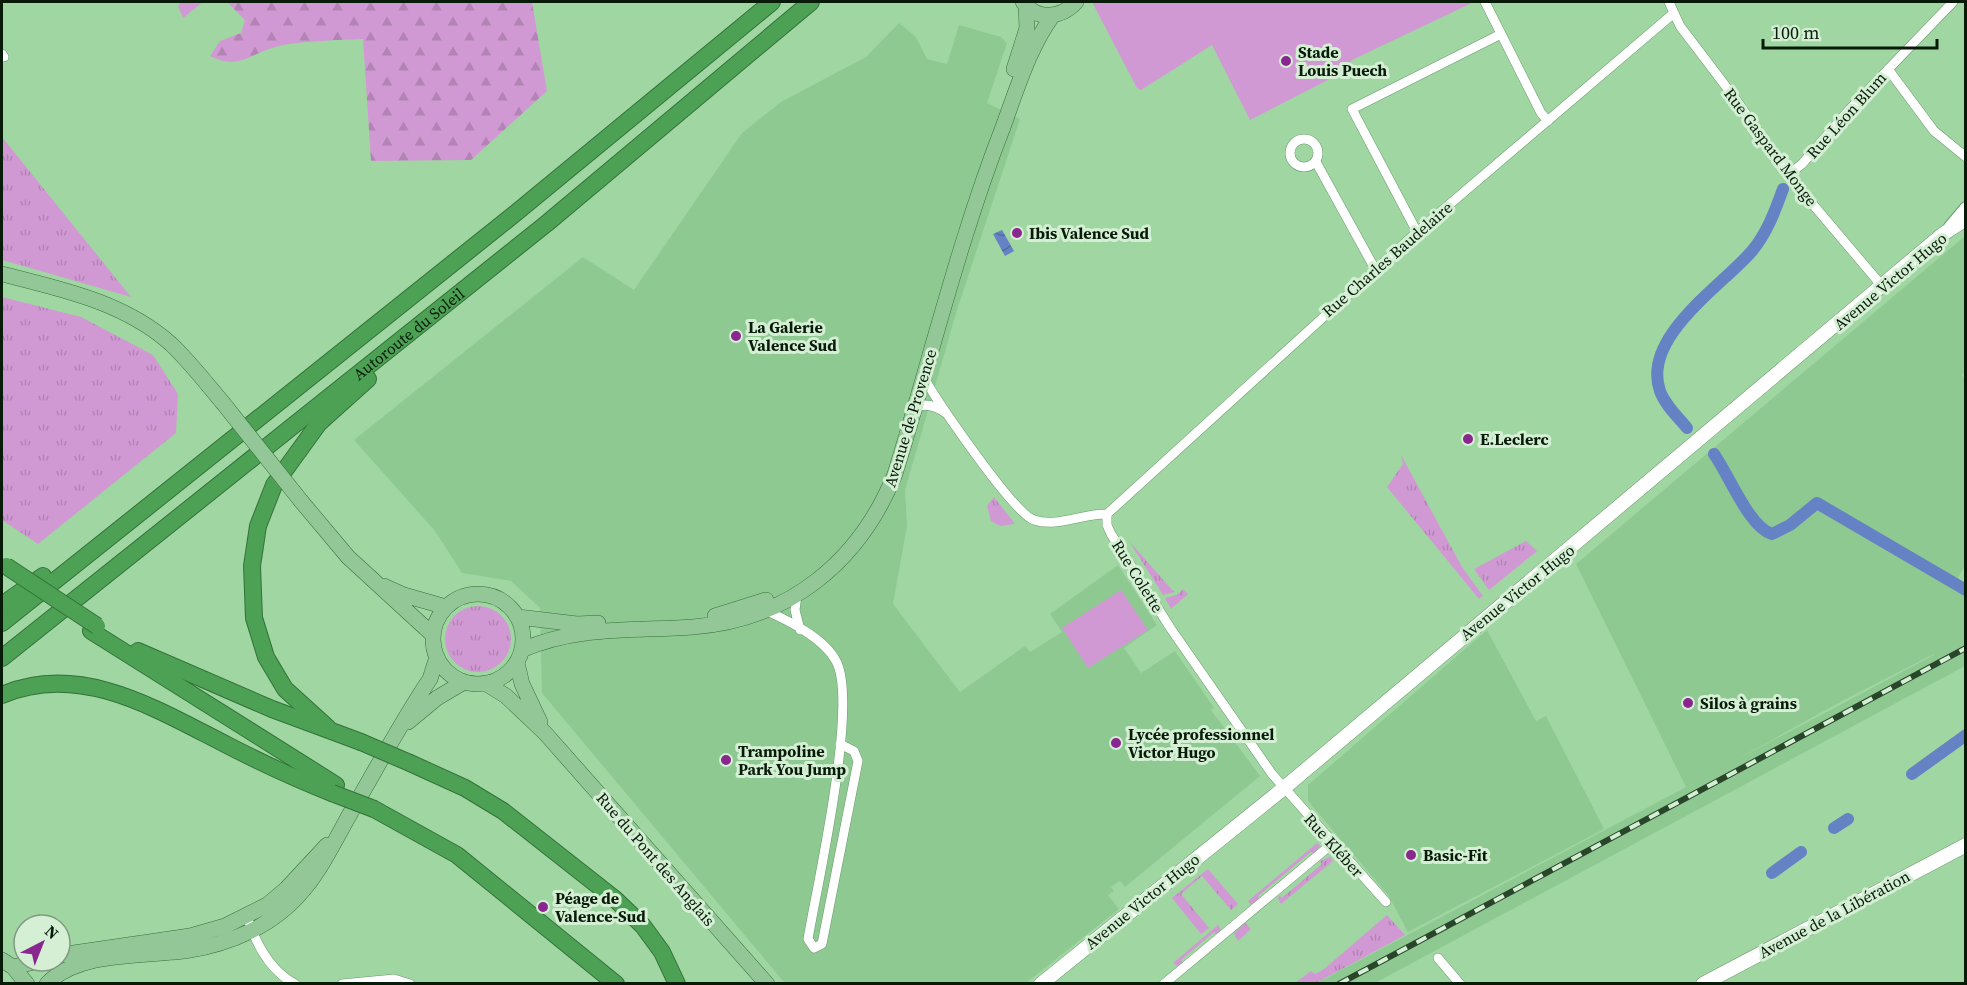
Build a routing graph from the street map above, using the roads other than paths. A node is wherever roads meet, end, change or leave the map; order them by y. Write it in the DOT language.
graph roads {
  1 [pos="772,2"];
  2 [pos="812,2"];
  3 [pos="1076,2"];
  4 [pos="1485,2"];
  5 [pos="1670,2"];
  6 [pos="1953,2"];
  7 [pos="1024,4"];
  8 [pos="1674,13"];
  9 [pos="1053,15"];
  10 [pos="1501,34"];
  11 [pos="1888,69"];
  12 [pos="1548,121"];
  13 [pos="1965,157"];
  14 [pos="1316,162"];
  15 [pos="1788,175"];
  16 [pos="1965,208"];
  17 [pos="1965,219"];
  18 [pos="546,224"];
  19 [pos="1416,232"];
  20 [pos="1943,234"];
  21 [pos="1375,269"];
  22 [pos="2,274"];
  23 [pos="1882,286"];
  24 [pos="922,375"];
  25 [pos="914,408"];
  26 [pos="950,416"];
  27 [pos="156,500"];
  28 [pos="1107,514"];
  29 [pos="3,566"];
  30 [pos="369,579"];
  31 [pos="797,595"];
  32 [pos="2,605"];
  33 [pos="446,607"];
  34 [pos="767,611"];
  35 [pos="518,617"];
  36 [pos="2,623"];
  37 [pos="94,628"];
  38 [pos="800,630"];
  39 [pos="433,635"];
  40 [pos="437,657"];
  41 [pos="520,657"];
  42 [pos="2,658"];
  43 [pos="464,682"];
  44 [pos="485,683"];
  45 [pos="2,695"];
  46 [pos="328,728"];
  47 [pos="397,732"];
  48 [pos="545,733"];
  49 [pos="840,744"];
  50 [pos="1284,788"];
  51 [pos="334,789"];
  52 [pos="1333,843"];
  53 [pos="1965,845"];
  54 [pos="1386,902"];
  55 [pos="249,923"];
  56 [pos="72,952"];
  57 [pos="1438,957"];
  58 [pos="1067,963"];
  59 [pos="8,964"];
  60 [pos="27,984"];
  61 [pos="47,984"];
  62 [pos="295,984"];
  63 [pos="342,984"];
  64 [pos="410,984"];
  65 [pos="616,984"];
  66 [pos="677,984"];
  67 [pos="767,984"];
  68 [pos="1041,984"];
  69 [pos="1047,984"];
  70 [pos="1164,984"];
  71 [pos="1460,984"];
  72 [pos="1703,984"];
  1 -- 27 [label="highway, Autoroute du Soleil"];
  2 -- 18 [label="highway, Autoroute du Soleil"];
  3 -- 9 [label="main road"];
  4 -- 10 [label="street"];
  5 -- 8 [label="street, Rue Gaspard Monge"];
  6 -- 11 [label="street, Rue Léon Blum"];
  7 -- 9 [label="main road"];
  7 -- 35 [label="main road, Avenue de Provence"];
  8 -- 12 [label="street, Rue Charles Baudelaire"];
  8 -- 15 [label="street, Rue Gaspard Monge"];
  9 -- 24 [label="main road, Avenue de Provence"];
  10 -- 12 [label="street"];
  10 -- 19 [label="street"];
  11 -- 13 [label="street"];
  11 -- 15 [label="street, Rue Léon Blum"];
  12 -- 19 [label="street, Rue Charles Baudelaire"];
  14 -- 21 [label="street"];
  15 -- 23 [label="street, Rue Gaspard Monge"];
  16 -- 20 [label="street"];
  17 -- 20 [label="main road, Avenue Victor Hugo"];
  18 -- 42 [label="highway, Autoroute du Soleil"];
  18 -- 46 [label="highway"];
  19 -- 21 [label="street, Rue Charles Baudelaire"];
  20 -- 23 [label="main road, Avenue Victor Hugo"];
  21 -- 28 [label="street, Rue Charles Baudelaire"];
  22 -- 30 [label="main road, bridge"];
  23 -- 50 [label="main road, Avenue Victor Hugo"];
  24 -- 25 [label="main road, Avenue de Provence"];
  24 -- 26 [label="street"];
  25 -- 26 [label="street"];
  25 -- 31 [label="main road, Avenue de Provence"];
  26 -- 28 [label="street"];
  27 -- 32 [label="highway"];
  27 -- 36 [label="highway, Autoroute du Soleil"];
  28 -- 50 [label="street, Rue Colette"];
  29 -- 37 [label="highway, bridge"];
  30 -- 33 [label="main road"];
  30 -- 39 [label="main road"];
  31 -- 34 [label="main road, Avenue de Provence"];
  31 -- 38 [label="street"];
  33 -- 35 [label="main road"];
  33 -- 39 [label="main road"];
  34 -- 38 [label="street"];
  34 -- 41 [label="main road, Avenue de Provence"];
  35 -- 41 [label="main road"];
  37 -- 46 [label="highway"];
  37 -- 51 [label="highway"];
  38 -- 49 [label="street"];
  39 -- 40 [label="main road"];
  40 -- 43 [label="main road"];
  40 -- 47 [label="main road"];
  41 -- 44 [label="main road"];
  41 -- 48 [label="main road, Rue du Pont des Anglais"];
  43 -- 44 [label="main road"];
  43 -- 47 [label="main road"];
  44 -- 48 [label="main road, Rue du Pont des Anglais"];
  45 -- 51 [label="highway"];
  46 -- 66 [label="highway, bridge"];
  47 -- 55 [label="main road"];
  48 -- 67 [label="main road, Rue du Pont des Anglais"];
  49 -- 49 [label="street"];
  50 -- 52 [label="street, Rue Kléber"];
  50 -- 58 [label="main road, Avenue Victor Hugo"];
  51 -- 65 [label="highway, bridge"];
  52 -- 54 [label="street, Rue Kléber"];
  52 -- 70 [label="street"];
  53 -- 72 [label="main road, Avenue de la Libération"];
  55 -- 56 [label="main road"];
  55 -- 61 [label="main road"];
  55 -- 62 [label="street"];
  57 -- 71 [label="street"];
  58 -- 68 [label="main road, Avenue Victor Hugo"];
  58 -- 69 [label="main road, Avenue Victor Hugo"];
  59 -- 60 [label="main road"];
  63 -- 64 [label="street"];
}
